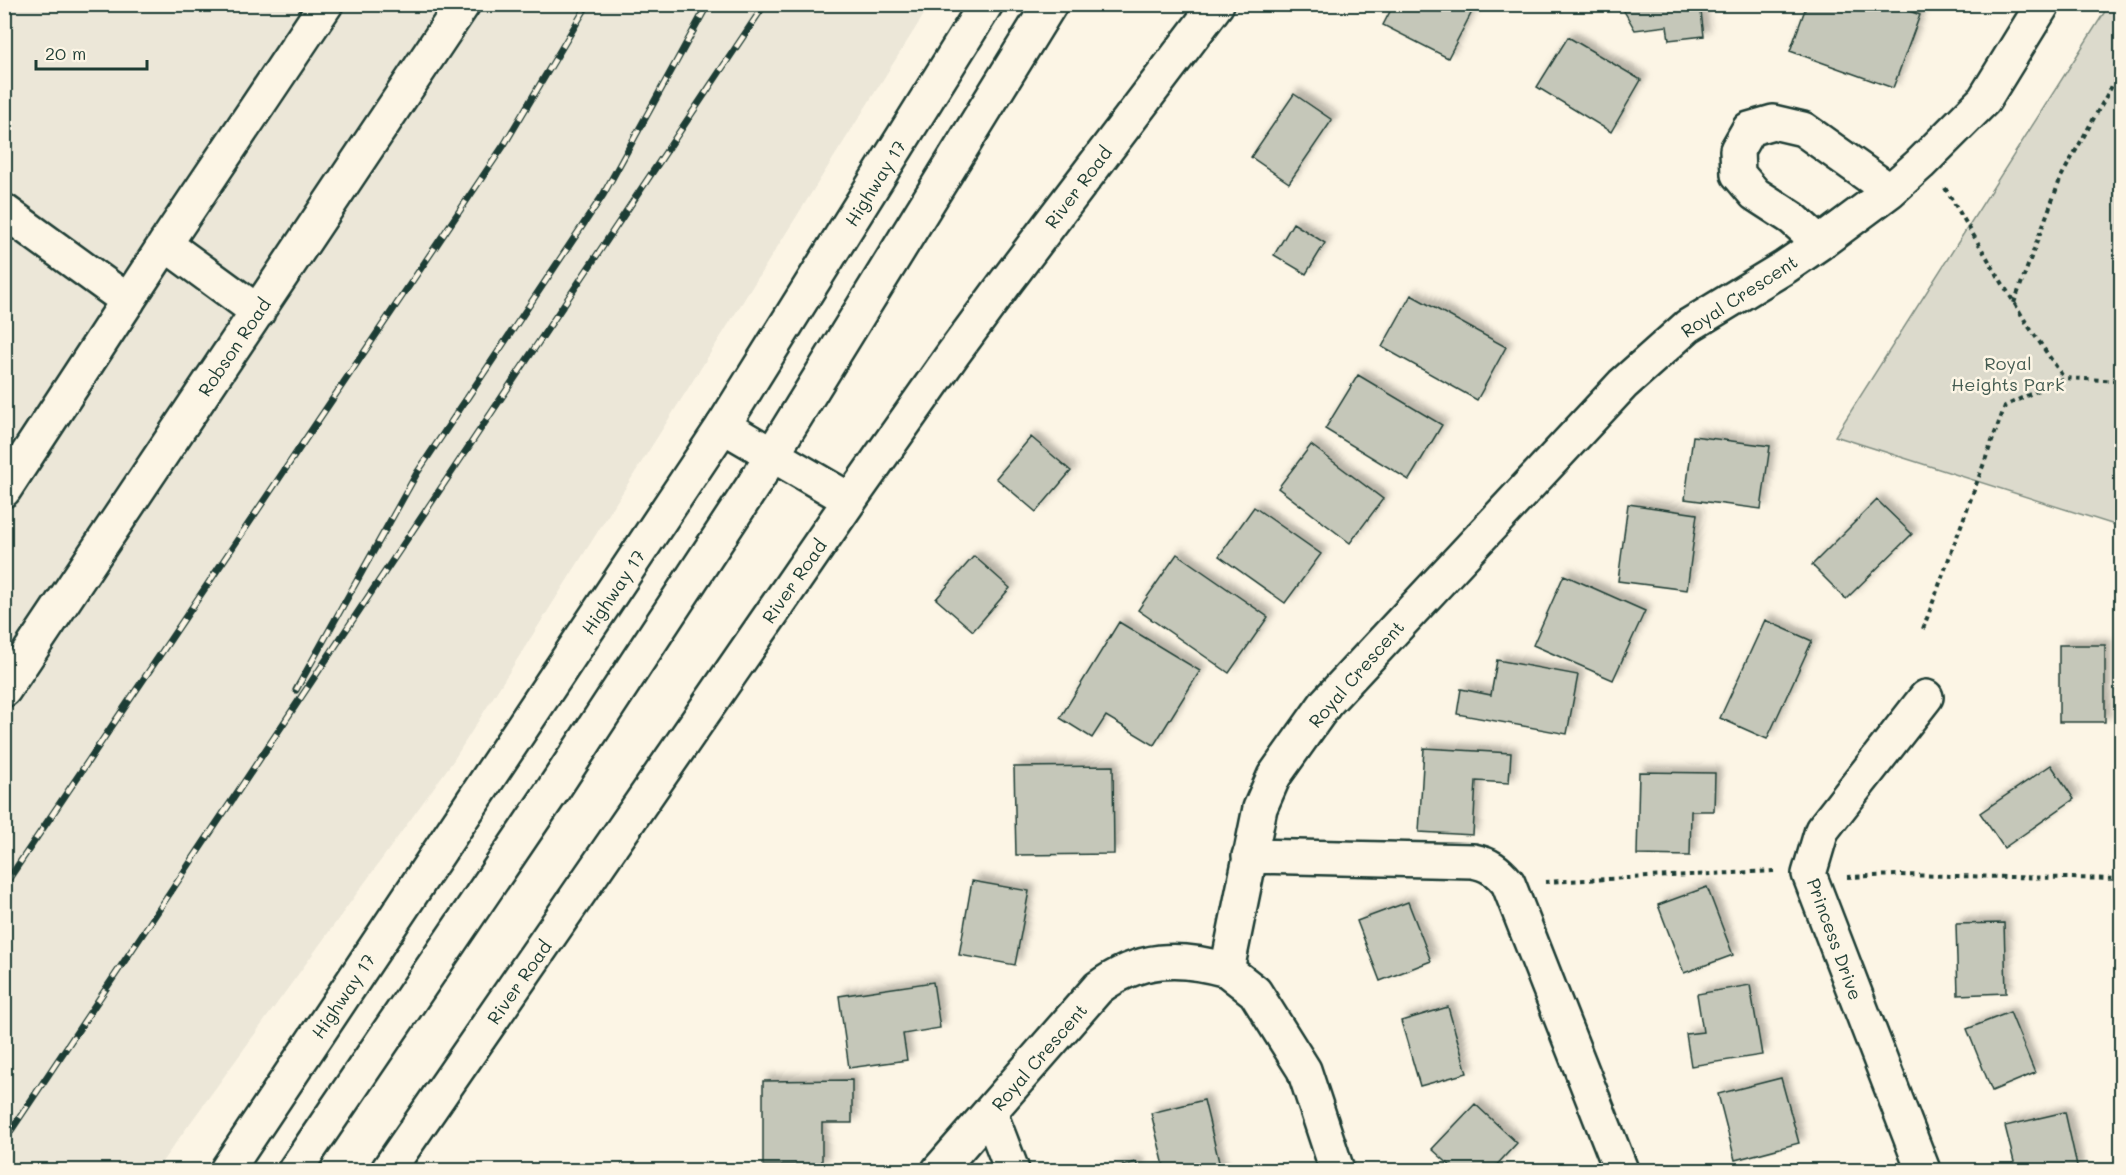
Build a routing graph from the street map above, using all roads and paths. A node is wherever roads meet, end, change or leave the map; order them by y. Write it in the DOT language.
graph roads {
  1 [pos="326,4"];
  2 [pos="464,4"];
  3 [pos="986,4"];
  4 [pos="1050,4"];
  5 [pos="1217,4"];
  6 [pos="2043,4"];
  7 [pos="2112,4"];
  8 [pos="2121,9"];
  9 [pos="2121,68"];
  10 [pos="1944,187"];
  11 [pos="1890,191"];
  12 [pos="4,211"];
  13 [pos="1820,243"];
  14 [pos="165,244"];
  15 [pos="128,301"];
  16 [pos="2014,303"];
  17 [pos="258,312"];
  18 [pos="2064,378"];
  19 [pos="2121,381"];
  20 [pos="723,426"];
  21 [pos="773,455"];
  22 [pos="4,490"];
  23 [pos="850,500"];
  24 [pos="1923,629"];
  25 [pos="4,690"];
  26 [pos="1926,697"];
  27 [pos="1249,856"];
  28 [pos="1778,871"];
  29 [pos="1840,878"];
  30 [pos="2121,879"];
  31 [pos="1538,882"];
  32 [pos="1227,969"];
  33 [pos="990,1113"];
  34 [pos="227,1170"];
  35 [pos="295,1170"];
  36 [pos="388,1170"];
  37 [pos="939,1170"];
  38 [pos="1012,1170"];
  39 [pos="1337,1170"];
  40 [pos="1621,1170"];
  41 [pos="1923,1170"];
  1 -- 14 [label="main road"];
  2 -- 17 [label="main road, Robson Road"];
  3 -- 20 [label="main road, Highway 17"];
  4 -- 21 [label="main road"];
  5 -- 23 [label="main road, River Road"];
  6 -- 11 [label="main road, Royal Crescent"];
  7 -- 8 [label="path"];
  9 -- 16 [label="path"];
  10 -- 16 [label="path"];
  11 -- 13 [label="main road, Royal Crescent"];
  11 -- 13 [label="main road, Royal Crescent"];
  12 -- 15 [label="main road"];
  13 -- 27 [label="main road, Royal Crescent"];
  14 -- 15 [label="main road"];
  14 -- 17 [label="main road"];
  15 -- 22 [label="main road"];
  16 -- 18 [label="path"];
  17 -- 25 [label="main road, Robson Road"];
  18 -- 19 [label="path"];
  18 -- 24 [label="path"];
  20 -- 21 [label="main road"];
  20 -- 34 [label="main road, Highway 17"];
  21 -- 23 [label="main road"];
  21 -- 35 [label="main road"];
  23 -- 36 [label="main road, River Road"];
  26 -- 41 [label="main road, Princess Drive"];
  27 -- 32 [label="main road, Royal Crescent"];
  27 -- 40 [label="main road"];
  28 -- 31 [label="path"];
  29 -- 30 [label="path"];
  32 -- 33 [label="main road, Royal Crescent"];
  32 -- 39 [label="main road"];
  33 -- 37 [label="main road, Royal Crescent"];
  33 -- 38 [label="main road"];
}
